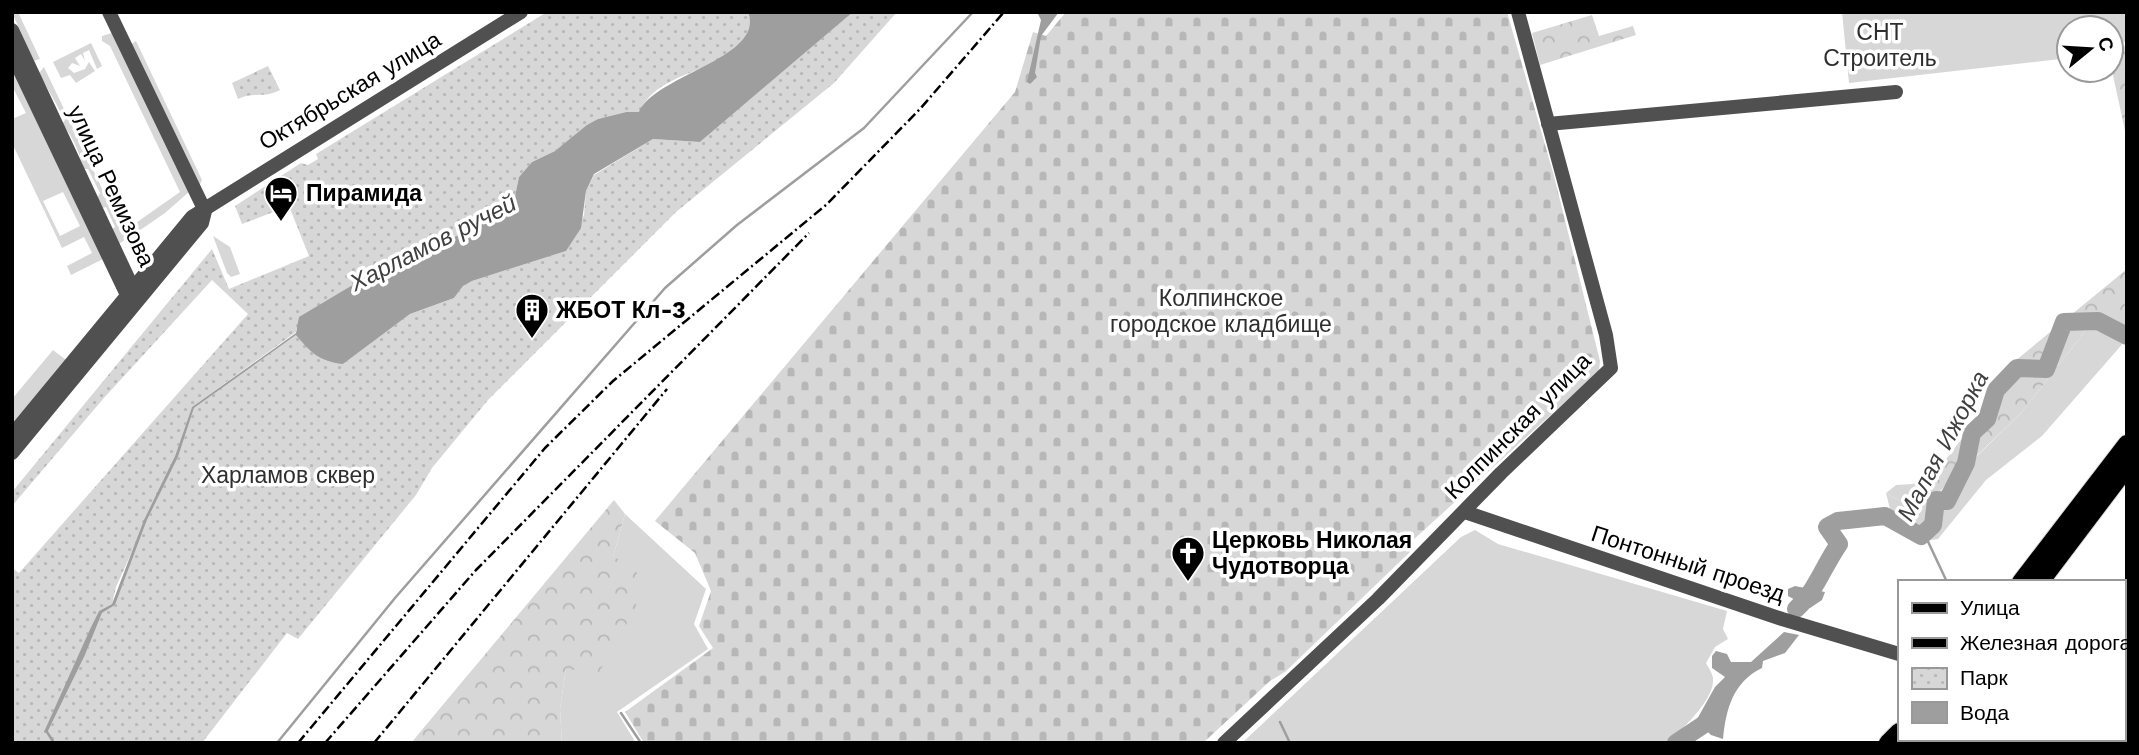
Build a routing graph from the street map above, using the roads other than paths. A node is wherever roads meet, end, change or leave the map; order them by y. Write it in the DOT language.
graph roads {
  1 [pos="109,12"];
  2 [pos="521,12"];
  3 [pos="1517,12"];
  4 [pos="12,30"];
  5 [pos="12,54"];
  6 [pos="1896,92"];
  7 [pos="1548,124"];
  8 [pos="205,211"];
  9 [pos="133,294"];
  10 [pos="12,435"];
  11 [pos="2127,444"];
  12 [pos="12,453"];
  13 [pos="2127,467"];
  14 [pos="1465,512"];
  15 [pos="2023,580"];
  16 [pos="2042,580"];
  17 [pos="1898,654"];
  18 [pos="1224,743"];
  1 -- 8 [label="street"];
  2 -- 8 [label="street, Октябрьская улица"];
  3 -- 7 [label="street, Колпинская улица"];
  4 -- 9 [label="street, улица Ремизова"];
  5 -- 9 [label="street, улица Ремизова"];
  6 -- 7 [label="street"];
  7 -- 14 [label="street, Колпинская улица"];
  8 -- 9 [label="street, Октябрьская улица"];
  9 -- 10 [label="street, Октябрьская улица"];
  9 -- 12 [label="street, Октябрьская улица"];
  11 -- 15 [label="main road"];
  13 -- 16 [label="main road"];
  14 -- 17 [label="street, Понтонный проезд"];
  14 -- 18 [label="street, Колпинская улица"];
}
